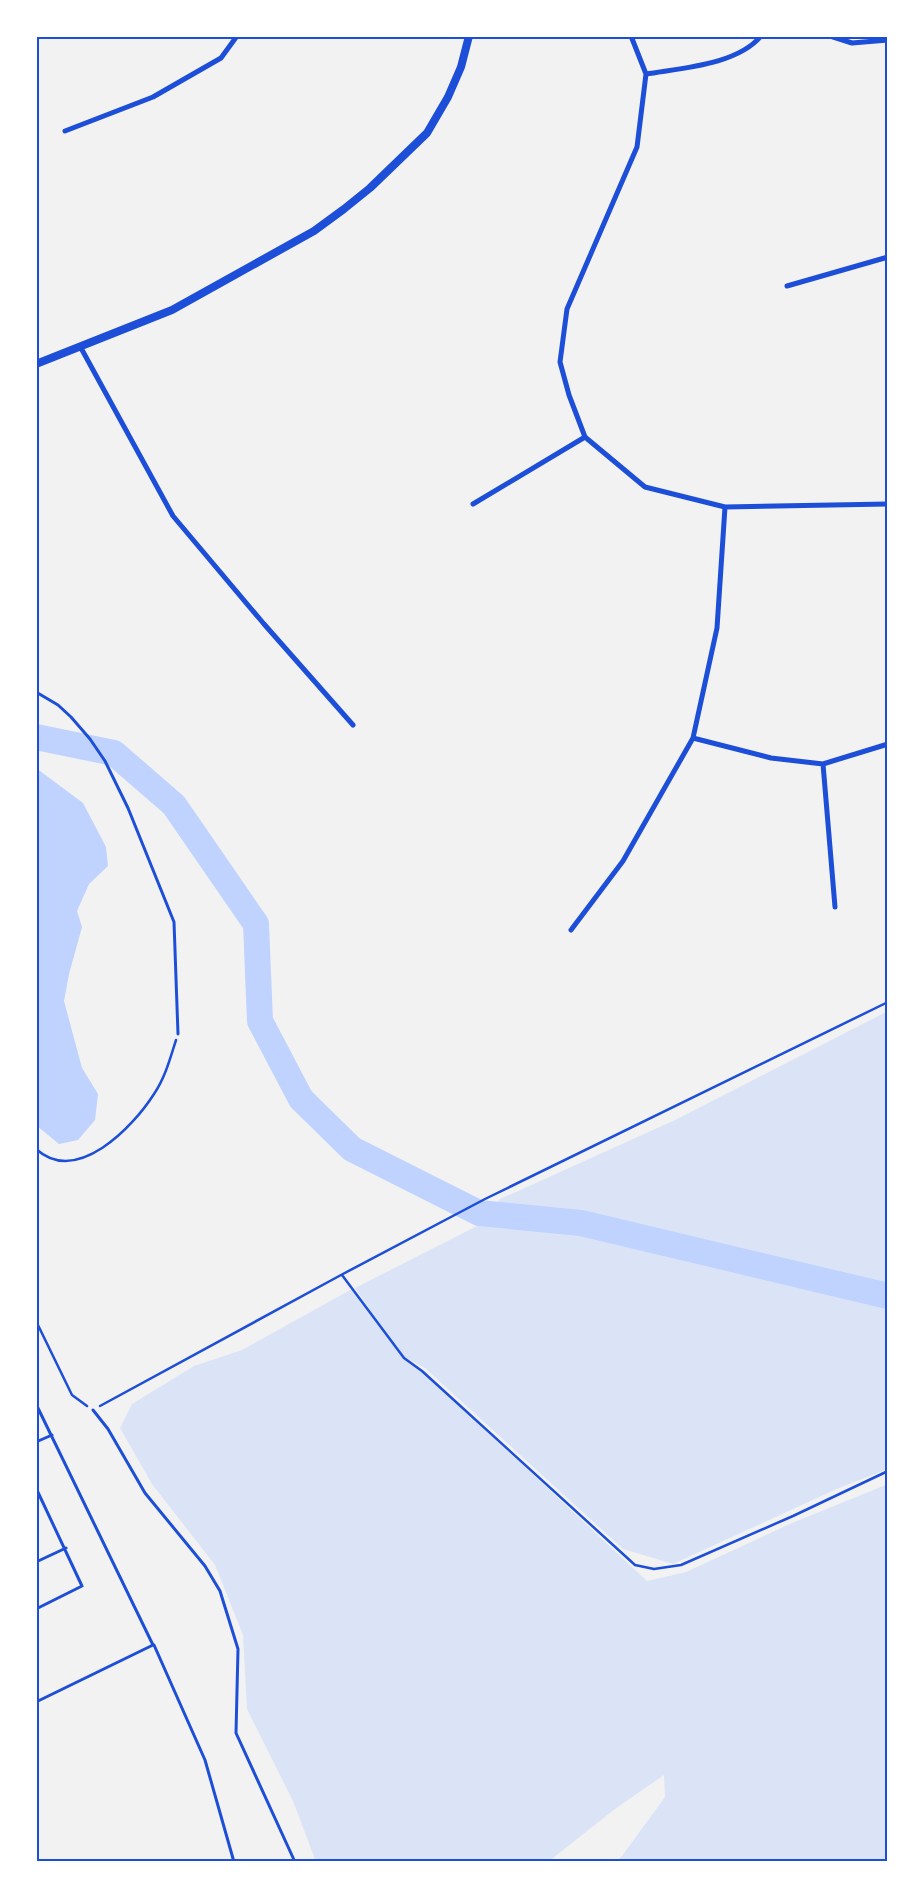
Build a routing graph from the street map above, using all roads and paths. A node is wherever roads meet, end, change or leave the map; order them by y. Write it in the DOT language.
graph roads {
  1 [pos="237,36"];
  2 [pos="469,36"];
  3 [pos="631,36"];
  4 [pos="761,36"];
  5 [pos="830,36"];
  6 [pos="888,40"];
  7 [pos="646,74"];
  8 [pos="65,131"];
  9 [pos="888,257"];
  10 [pos="787,286"];
  11 [pos="81,348"];
  12 [pos="36,364"];
  13 [pos="585,437"];
  14 [pos="473,504"];
  15 [pos="888,504"];
  16 [pos="725,506"];
  17 [pos="36,692"];
  18 [pos="353,725"];
  19 [pos="693,738"];
  20 [pos="888,744"];
  21 [pos="823,764"];
  22 [pos="835,907"];
  23 [pos="571,930"];
  24 [pos="888,1002"];
  25 [pos="178,1034"];
  26 [pos="36,1149"];
  27 [pos="341,1275"];
  28 [pos="36,1321"];
  29 [pos="36,1404"];
  30 [pos="93,1410"];
  31 [pos="52,1435"];
  32 [pos="36,1442"];
  33 [pos="888,1471"];
  34 [pos="36,1488"];
  35 [pos="66,1548"];
  36 [pos="36,1562"];
  37 [pos="36,1609"];
  38 [pos="154,1645"];
  39 [pos="36,1702"];
  40 [pos="234,1862"];
  41 [pos="295,1862"];
  1 -- 8 [label="street"];
  2 -- 11 [label="street"];
  3 -- 7 [label="street"];
  4 -- 7 [label="street"];
  5 -- 6 [label="street"];
  7 -- 13 [label="street"];
  9 -- 10 [label="street"];
  11 -- 12 [label="street"];
  11 -- 18 [label="street"];
  13 -- 14 [label="street"];
  13 -- 16 [label="street"];
  15 -- 16 [label="street"];
  16 -- 19 [label="street"];
  17 -- 25 [label="lane"];
  19 -- 21 [label="street"];
  19 -- 23 [label="street"];
  20 -- 21 [label="street"];
  21 -- 22 [label="street"];
  24 -- 27 [label="path"];
  25 -- 26 [label="path"];
  27 -- 30 [label="path"];
  27 -- 33 [label="path"];
  28 -- 30 [label="path"];
  29 -- 31 [label="lane"];
  30 -- 41 [label="lane"];
  31 -- 32 [label="lane"];
  31 -- 38 [label="lane"];
  34 -- 35 [label="lane"];
  35 -- 36 [label="lane"];
  35 -- 37 [label="lane"];
  38 -- 39 [label="lane"];
  38 -- 40 [label="lane"];
}
